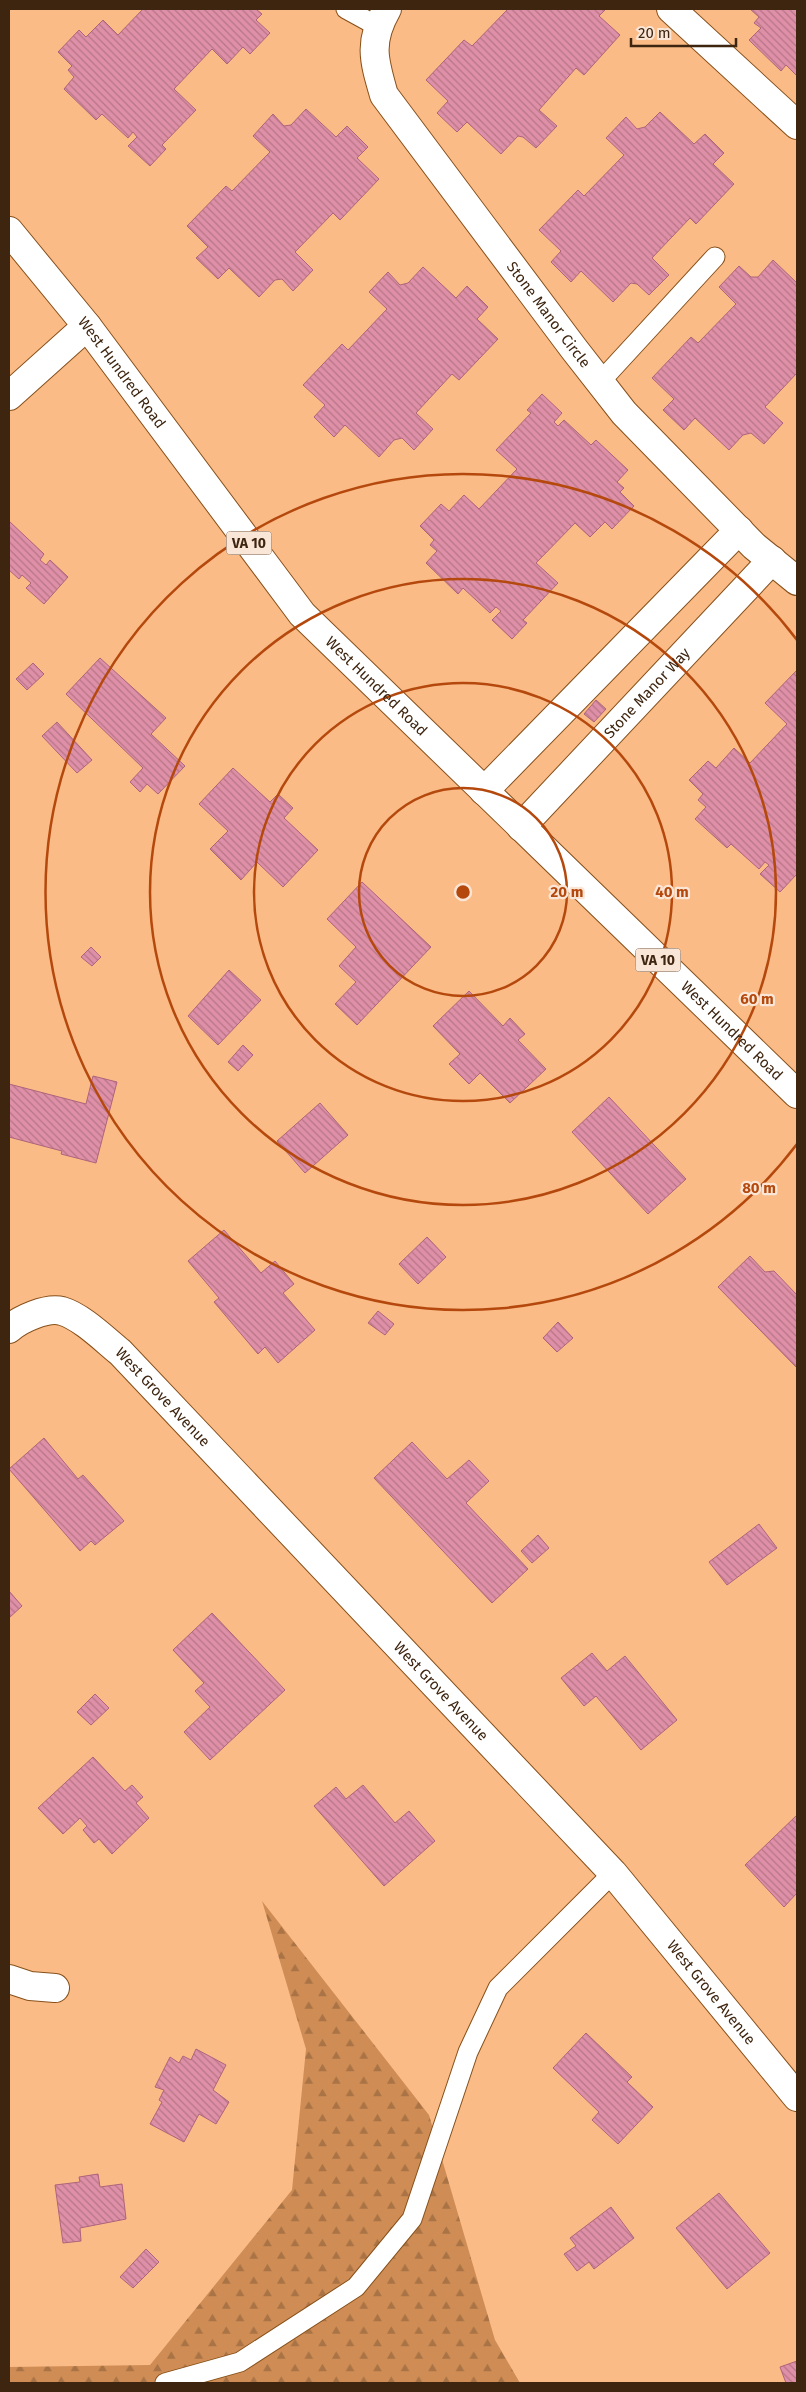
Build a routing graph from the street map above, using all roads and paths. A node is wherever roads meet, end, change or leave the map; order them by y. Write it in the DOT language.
graph roads {
  1 [pos="346,9"];
  2 [pos="671,9"];
  3 [pos="382,17"];
  4 [pos="797,125"];
  5 [pos="9,231"];
  6 [pos="715,257"];
  7 [pos="86,326"];
  8 [pos="600,382"];
  9 [pos="9,396"];
  10 [pos="739,530"];
  11 [pos="772,560"];
  12 [pos="797,581"];
  13 [pos="484,791"];
  14 [pos="522,827"];
  15 [pos="797,1094"];
  16 [pos="9,1329"];
  17 [pos="613,1873"];
  18 [pos="9,1979"];
  19 [pos="55,1988"];
  20 [pos="797,2096"];
  21 [pos="165,2383"];
  1 -- 3 [label="lane"];
  2 -- 4 [label="street"];
  3 -- 8 [label="street, Stone Manor Circle"];
  5 -- 7 [label="street, West Hundred Road / VA 10"];
  6 -- 8 [label="lane"];
  7 -- 9 [label="street"];
  7 -- 13 [label="street, West Hundred Road / VA 10"];
  8 -- 10 [label="street, Stone Manor Circle"];
  10 -- 11 [label="street, Stone Manor Circle"];
  10 -- 13 [label="street"];
  11 -- 12 [label="street, Stone Manor Circle"];
  11 -- 14 [label="street, Stone Manor Way"];
  13 -- 14 [label="street, West Hundred Road / VA 10"];
  14 -- 15 [label="street, West Hundred Road / VA 10"];
  16 -- 17 [label="street, West Grove Avenue"];
  17 -- 20 [label="street, West Grove Avenue"];
  17 -- 21 [label="lane"];
  18 -- 19 [label="street"];
}
